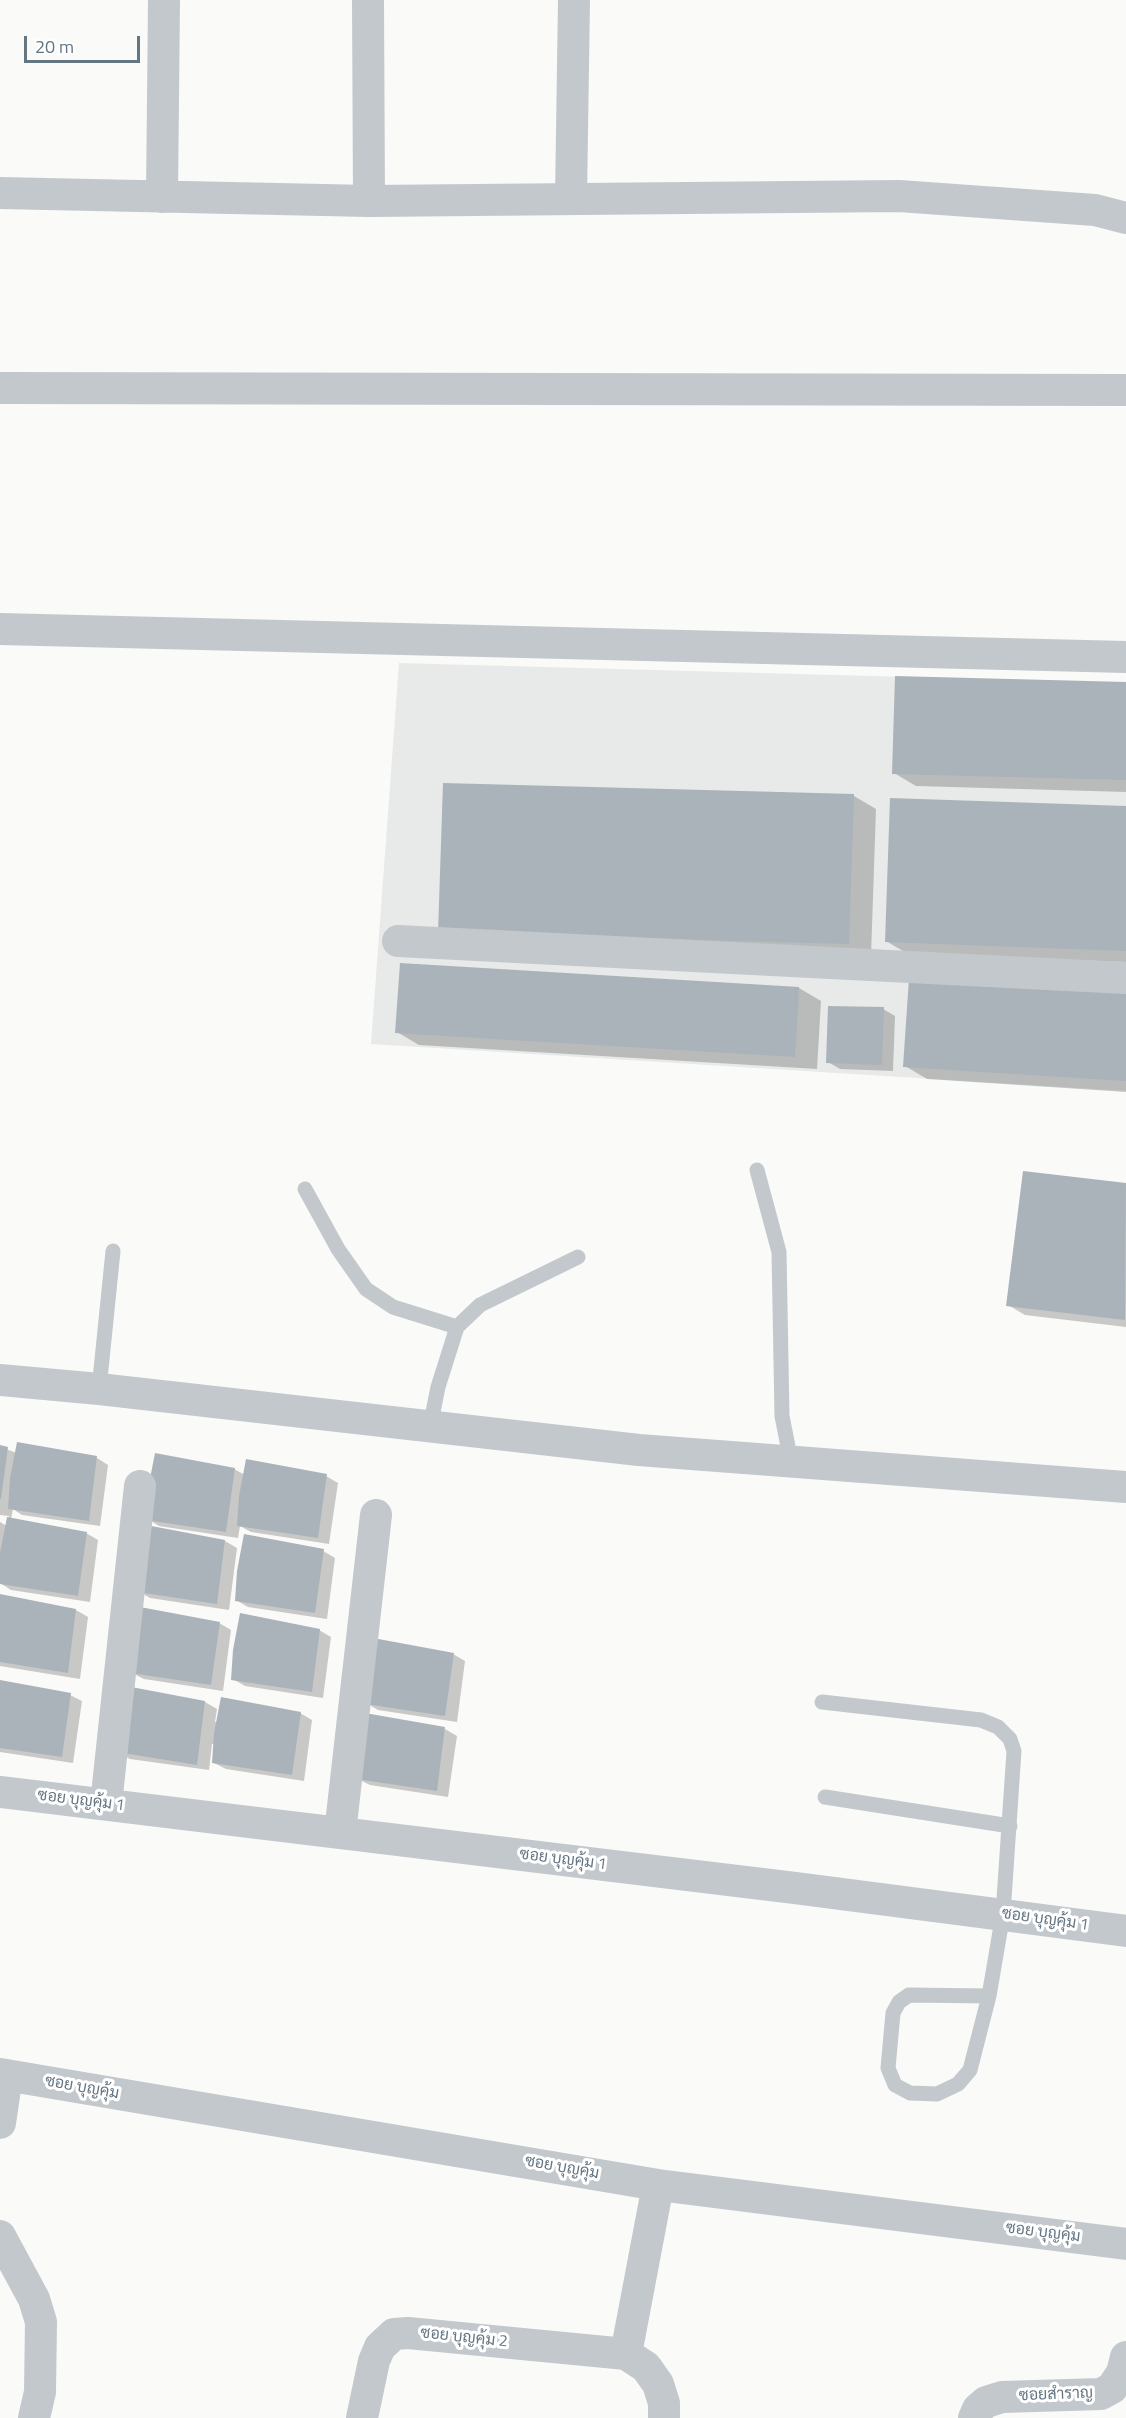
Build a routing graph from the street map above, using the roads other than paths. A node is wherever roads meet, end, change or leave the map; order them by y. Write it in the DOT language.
graph roads {
  1 [pos="164,0"];
  2 [pos="368,0"];
  3 [pos="574,0"];
  4 [pos="0,193"];
  5 [pos="1126,196"];
  6 [pos="162,197"];
  7 [pos="572,198"];
  8 [pos="369,201"];
  9 [pos="1095,210"];
  10 [pos="1126,218"];
  11 [pos="0,388"];
  12 [pos="1126,390"];
  13 [pos="0,629"];
  14 [pos="1126,657"];
  15 [pos="398,941"];
  16 [pos="1126,978"];
  17 [pos="757,1170"];
  18 [pos="305,1189"];
  19 [pos="113,1251"];
  20 [pos="578,1257"];
  21 [pos="457,1327"];
  22 [pos="0,1380"];
  23 [pos="99,1389"];
  24 [pos="430,1427"];
  25 [pos="791,1462"];
  26 [pos="140,1486"];
  27 [pos="1126,1487"];
  28 [pos="376,1515"];
  29 [pos="822,1702"];
  30 [pos="0,1792"];
  31 [pos="825,1797"];
  32 [pos="106,1804"];
  33 [pos="1010,1826"];
  34 [pos="340,1833"];
  35 [pos="1003,1914"];
  36 [pos="1126,1931"];
  37 [pos="989,1996"];
  38 [pos="3,2075"];
  39 [pos="0,2123"];
  40 [pos="658,2185"];
  41 [pos="0,2236"];
  42 [pos="1126,2244"];
  43 [pos="626,2354"];
  44 [pos="1126,2357"];
  45 [pos="34,2418"];
  46 [pos="362,2418"];
  47 [pos="664,2418"];
  48 [pos="974,2418"];
  1 -- 6 [label="street"];
  2 -- 8 [label="street"];
  3 -- 7 [label="street"];
  4 -- 6 [label="street"];
  5 -- 9 [label="street"];
  6 -- 8 [label="street"];
  7 -- 8 [label="street"];
  7 -- 9 [label="street"];
  9 -- 10 [label="street"];
  11 -- 12 [label="street"];
  13 -- 14 [label="street"];
  15 -- 16 [label="street"];
  17 -- 25 [label="lane"];
  18 -- 21 [label="lane"];
  19 -- 23 [label="lane"];
  20 -- 21 [label="lane"];
  21 -- 24 [label="lane"];
  22 -- 23 [label="street"];
  23 -- 24 [label="street"];
  24 -- 25 [label="street"];
  25 -- 27 [label="street"];
  26 -- 32 [label="street"];
  28 -- 34 [label="street"];
  29 -- 33 [label="lane"];
  30 -- 32 [label="street, ซอย บุญคุ้ม 1"];
  31 -- 33 [label="lane"];
  32 -- 34 [label="street, ซอย บุญคุ้ม 1"];
  33 -- 35 [label="lane"];
  34 -- 35 [label="street, ซอย บุญคุ้ม 1"];
  35 -- 36 [label="street, ซอย บุญคุ้ม 1"];
  35 -- 37 [label="lane"];
  37 -- 37 [label="lane"];
  38 -- 39 [label="street"];
  38 -- 40 [label="street, ซอย บุญคุ้ม"];
  40 -- 42 [label="street, ซอย บุญคุ้ม"];
  40 -- 43 [label="street"];
  41 -- 45 [label="street"];
  43 -- 46 [label="street, ซอย บุญคุ้ม 2"];
  43 -- 47 [label="street"];
  44 -- 48 [label="street, ซอยสำราญ"];
}
